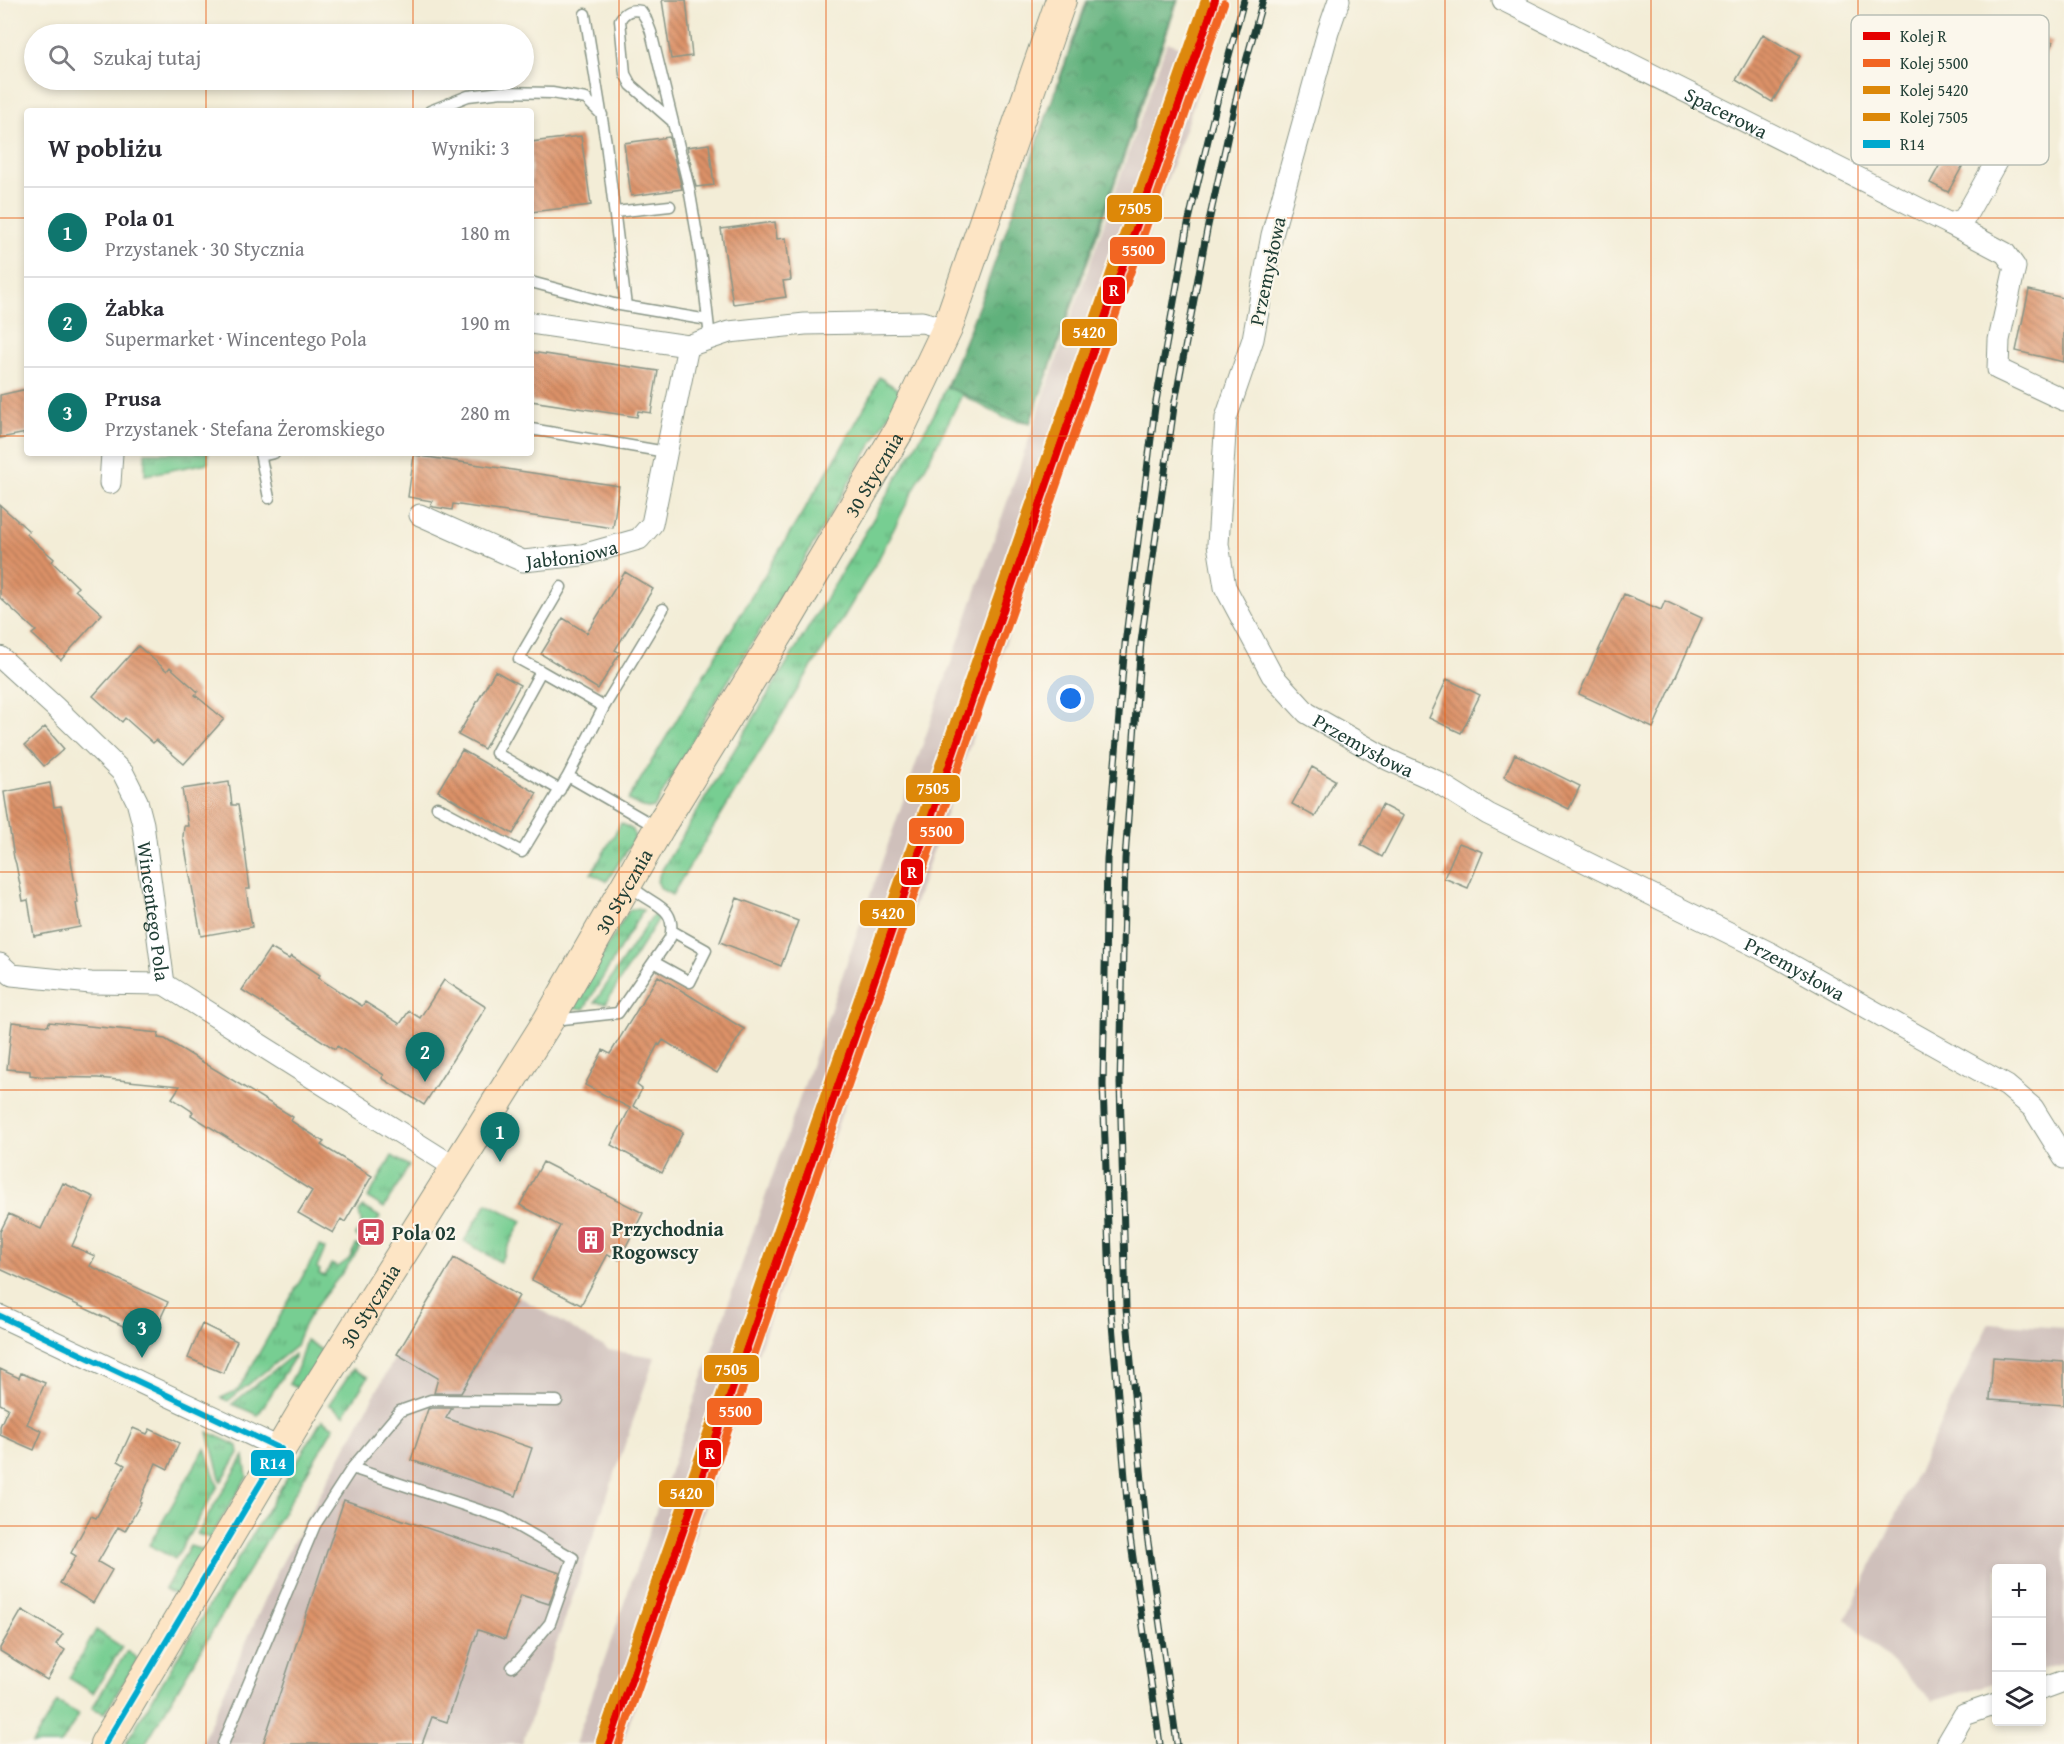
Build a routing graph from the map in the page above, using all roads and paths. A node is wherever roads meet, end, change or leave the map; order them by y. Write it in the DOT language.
graph roads {
  1 [pos="1061,0"];
  2 [pos="1339,0"];
  3 [pos="1503,0"];
  4 [pos="585,14"];
  5 [pos="436,108"];
  6 [pos="602,115"];
  7 [pos="671,120"];
  8 [pos="1994,165"];
  9 [pos="670,206"];
  10 [pos="615,212"];
  11 [pos="1950,224"];
  12 [pos="534,283"];
  13 [pos="626,306"];
  14 [pos="534,322"];
  15 [pos="947,328"];
  16 [pos="709,329"];
  17 [pos="688,346"];
  18 [pos="2064,400"];
  19 [pos="534,430"];
  20 [pos="666,452"];
  21 [pos="112,456"];
  22 [pos="261,456"];
  23 [pos="110,483"];
  24 [pos="269,498"];
  25 [pos="420,515"];
  26 [pos="561,587"];
  27 [pos="663,609"];
  28 [pos="0,657"];
  29 [pos="541,671"];
  30 [pos="604,707"];
  31 [pos="568,776"];
  32 [pos="560,790"];
  33 [pos="437,807"];
  34 [pos="659,828"];
  35 [pos="628,882"];
  36 [pos="672,931"];
  37 [pos="654,962"];
  38 [pos="0,964"];
  39 [pos="164,984"];
  40 [pos="548,1021"];
  41 [pos="2064,1158"];
  42 [pos="456,1168"];
  43 [pos="0,1316"];
  44 [pos="557,1401"];
  45 [pos="281,1449"];
  46 [pos="352,1468"];
  47 [pos="512,1667"];
  48 [pos="2064,1681"];
  49 [pos="2046,1688"];
  50 [pos="1992,1705"];
  51 [pos="105,1744"];
  52 [pos="223,1744"];
  53 [pos="1947,1744"];
  1 -- 15 [label="street, 30 Stycznia"];
  2 -- 41 [label="street, Przemysłowa"];
  3 -- 11 [label="street, Spacerowa"];
  4 -- 6 [label="lane"];
  5 -- 6 [label="lane"];
  6 -- 10 [label="lane"];
  7 -- 7 [label="lane"];
  7 -- 16 [label="lane"];
  8 -- 11 [label="street"];
  9 -- 10 [label="lane"];
  10 -- 13 [label="lane"];
  11 -- 18 [label="street, Spacerowa"];
  12 -- 13 [label="lane"];
  13 -- 16 [label="lane"];
  14 -- 17 [label="street"];
  15 -- 16 [label="street"];
  15 -- 34 [label="street, 30 Stycznia"];
  16 -- 17 [label="street"];
  17 -- 20 [label="street, Jabłoniowa"];
  19 -- 20 [label="lane"];
  20 -- 25 [label="street, Jabłoniowa"];
  21 -- 23 [label="street"];
  22 -- 24 [label="lane"];
  26 -- 29 [label="lane"];
  27 -- 30 [label="lane"];
  28 -- 39 [label="street, Wincentego Pola"];
  29 -- 30 [label="lane"];
  29 -- 32 [label="lane"];
  30 -- 31 [label="lane"];
  31 -- 32 [label="lane"];
  31 -- 34 [label="lane"];
  32 -- 33 [label="lane"];
  34 -- 35 [label="street, 30 Stycznia"];
  35 -- 36 [label="lane"];
  35 -- 40 [label="street, 30 Stycznia"];
  36 -- 37 [label="lane"];
  36 -- 37 [label="lane"];
  37 -- 40 [label="lane"];
  38 -- 39 [label="street"];
  39 -- 42 [label="street, Wincentego Pola"];
  40 -- 42 [label="street, 30 Stycznia"];
  42 -- 45 [label="street, 30 Stycznia"];
  43 -- 45 [label="street"];
  44 -- 46 [label="lane"];
  45 -- 51 [label="street, 30 Stycznia"];
  46 -- 47 [label="lane"];
  46 -- 52 [label="lane"];
  48 -- 49 [label="street"];
  50 -- 53 [label="street"];
}
